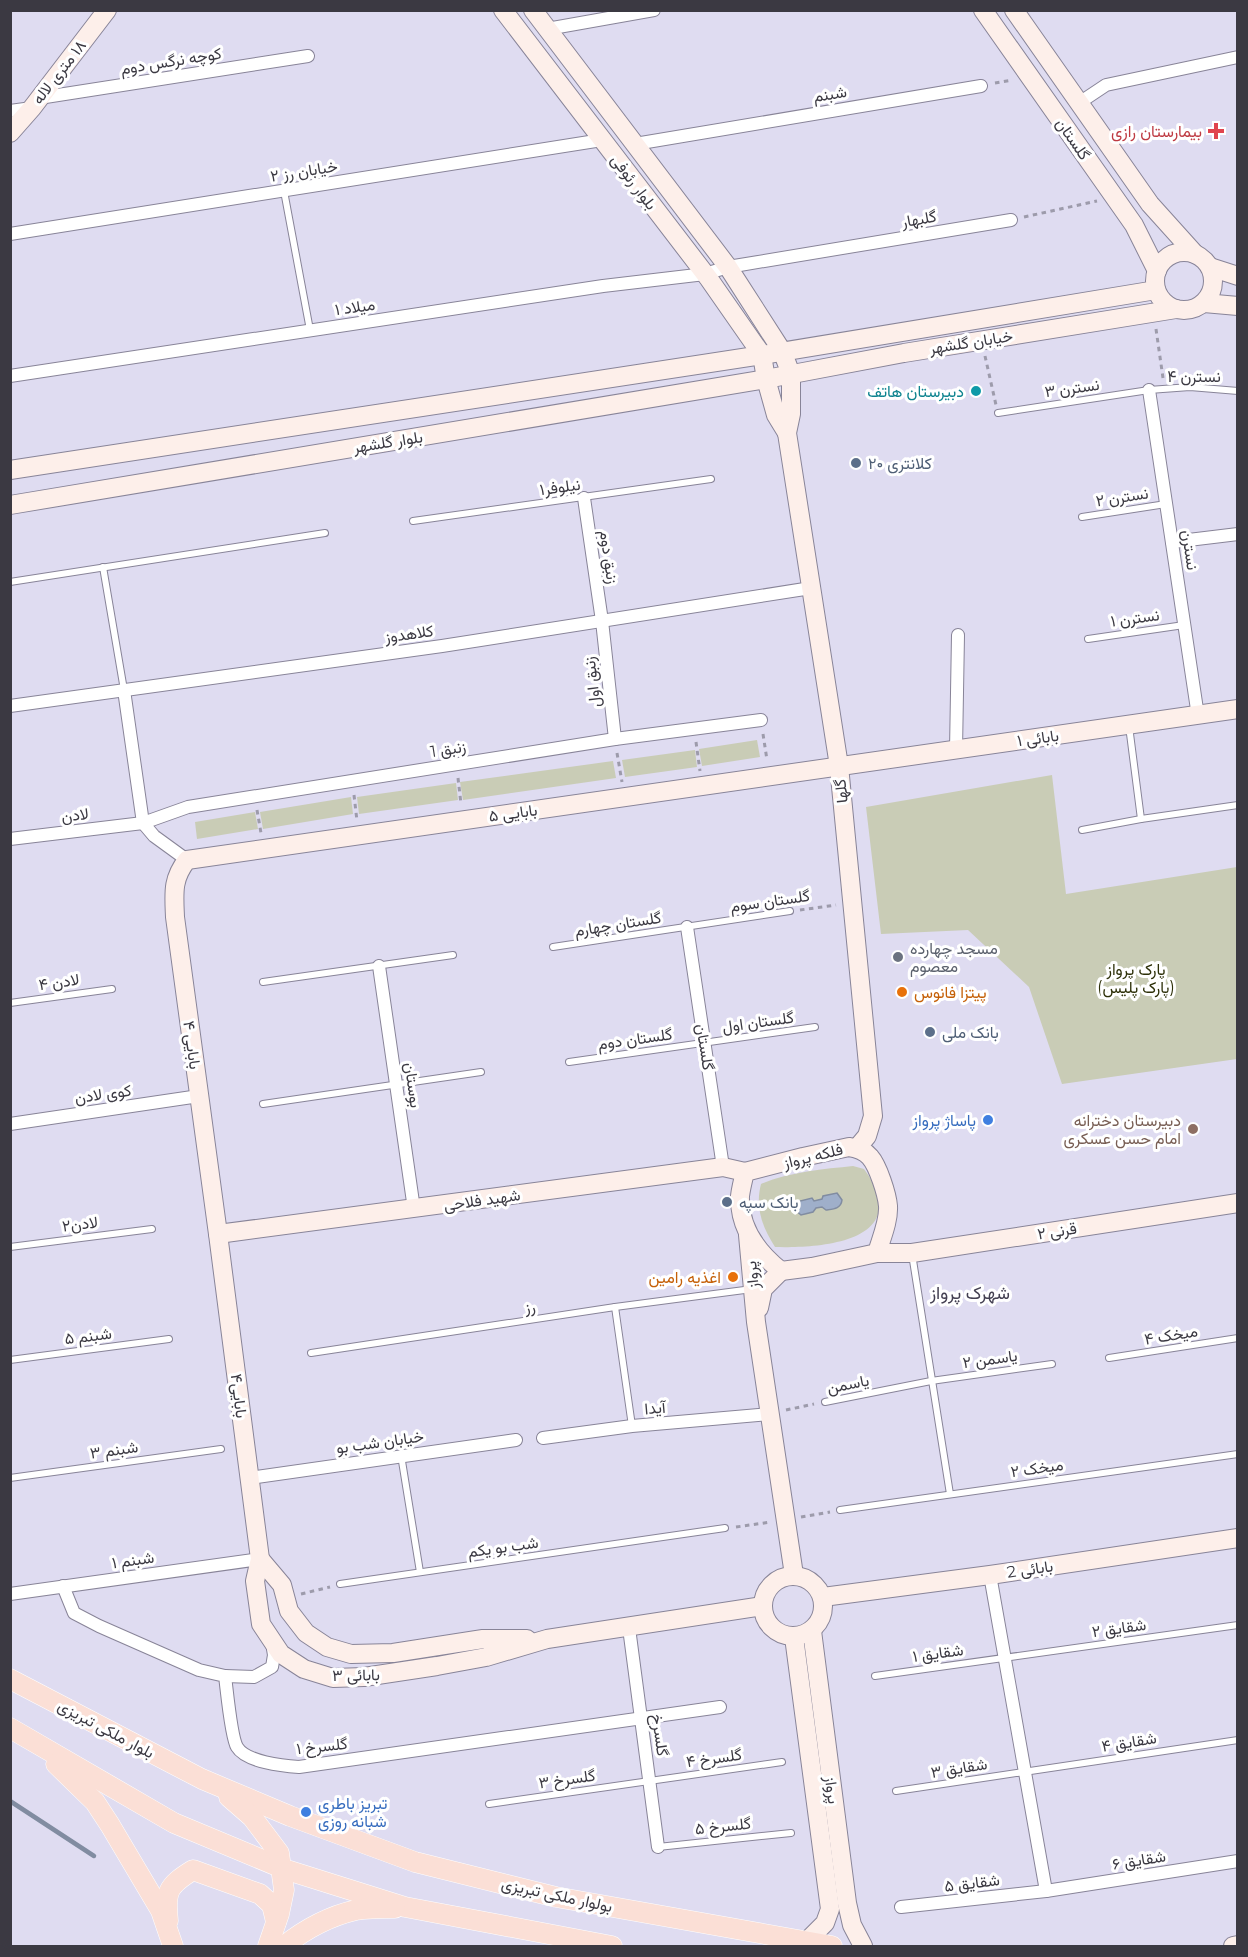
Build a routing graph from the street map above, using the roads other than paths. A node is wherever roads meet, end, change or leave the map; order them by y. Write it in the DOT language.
graph roads {
  1 [pos="107,10"];
  2 [pos="503,10"];
  3 [pos="533,10"];
  4 [pos="654,10"];
  5 [pos="983,10"];
  6 [pos="1014,10"];
  7 [pos="547,29"];
  8 [pos="308,56"];
  9 [pos="1238,57"];
  10 [pos="981,86"];
  11 [pos="35,103"];
  12 [pos="1079,104"];
  13 [pos="10,111"];
  14 [pos="10,133"];
  15 [pos="602,140"];
  16 [pos="634,144"];
  17 [pos="284,191"];
  18 [pos="1011,220"];
  19 [pos="10,234"];
  20 [pos="1196,254"];
  21 [pos="728,267"];
  22 [pos="1210,267"];
  23 [pos="1157,271"];
  24 [pos="705,274"];
  25 [pos="1238,276"];
  26 [pos="1156,290"];
  27 [pos="1204,303"];
  28 [pos="1238,306"];
  29 [pos="1176,309"];
  30 [pos="310,330"];
  31 [pos="782,351"];
  32 [pos="762,356"];
  33 [pos="791,374"];
  34 [pos="10,376"];
  35 [pos="766,379"];
  36 [pos="1149,390"];
  37 [pos="1238,391"];
  38 [pos="998,412"];
  39 [pos="787,433"];
  40 [pos="10,470"];
  41 [pos="711,479"];
  42 [pos="584,498"];
  43 [pos="1166,504"];
  44 [pos="10,505"];
  45 [pos="1082,517"];
  46 [pos="413,521"];
  47 [pos="325,533"];
  48 [pos="1238,534"];
  49 [pos="1172,543"];
  50 [pos="104,567"];
  51 [pos="10,582"];
  52 [pos="811,588"];
  53 [pos="602,621"];
  54 [pos="1185,625"];
  55 [pos="958,635"];
  56 [pos="1088,639"];
  57 [pos="124,690"];
  58 [pos="10,706"];
  59 [pos="1238,709"];
  60 [pos="1198,716"];
  61 [pos="761,720"];
  62 [pos="1129,725"];
  63 [pos="615,739"];
  64 [pos="956,750"];
  65 [pos="839,766"];
  66 [pos="1238,805"];
  67 [pos="1142,819"];
  68 [pos="143,823"];
  69 [pos="1082,830"];
  70 [pos="10,839"];
  71 [pos="187,860"];
  72 [pos="790,911"];
  73 [pos="687,927"];
  74 [pos="554,947"];
  75 [pos="453,955"];
  76 [pos="380,966"];
  77 [pos="263,982"];
  78 [pos="112,989"];
  79 [pos="10,1003"];
  80 [pos="815,1028"];
  81 [pos="704,1043"];
  82 [pos="569,1062"];
  83 [pos="481,1072"];
  84 [pos="396,1084"];
  85 [pos="199,1096"];
  86 [pos="263,1104"];
  87 [pos="10,1124"];
  88 [pos="857,1148"];
  89 [pos="723,1167"];
  90 [pos="745,1172"];
  91 [pos="1238,1203"];
  92 [pos="414,1209"];
  93 [pos="152,1229"];
  94 [pos="747,1229"];
  95 [pos="218,1234"];
  96 [pos="10,1247"];
  97 [pos="877,1253"];
  98 [pos="912,1253"];
  99 [pos="781,1271"];
  100 [pos="753,1289"];
  101 [pos="615,1307"];
  102 [pos="756,1322"];
  103 [pos="1238,1338"];
  104 [pos="170,1340"];
  105 [pos="311,1353"];
  106 [pos="1109,1358"];
  107 [pos="10,1360"];
  108 [pos="1052,1364"];
  109 [pos="932,1381"];
  110 [pos="825,1402"];
  111 [pos="770,1414"];
  112 [pos="632,1426"];
  113 [pos="543,1438"];
  114 [pos="516,1440"];
  115 [pos="222,1449"];
  116 [pos="1238,1454"];
  117 [pos="401,1455"];
  118 [pos="10,1478"];
  119 [pos="250,1478"];
  120 [pos="950,1494"];
  121 [pos="840,1510"];
  122 [pos="725,1528"];
  123 [pos="1238,1538"];
  124 [pos="260,1558"];
  125 [pos="420,1572"];
  126 [pos="794,1575"];
  127 [pos="990,1575"];
  128 [pos="340,1584"];
  129 [pos="63,1586"];
  130 [pos="10,1594"];
  131 [pos="823,1597"];
  132 [pos="763,1606"];
  133 [pos="1238,1625"];
  134 [pos="629,1628"];
  135 [pos="812,1630"];
  136 [pos="794,1636"];
  137 [pos="271,1639"];
  138 [pos="547,1639"];
  139 [pos="1005,1657"];
  140 [pos="225,1676"];
  141 [pos="875,1676"];
  142 [pos="10,1679"];
  143 [pos="720,1707"];
  144 [pos="641,1718"];
  145 [pos="10,1728"];
  146 [pos="1238,1740"];
  147 [pos="37,1745"];
  148 [pos="782,1762"];
  149 [pos="1025,1772"];
  150 [pos="649,1780"];
  151 [pos="207,1781"];
  152 [pos="896,1791"];
  153 [pos="489,1804"];
  154 [pos="791,1833"];
  155 [pos="658,1847"];
  156 [pos="1238,1861"];
  157 [pos="1046,1891"];
  158 [pos="405,1907"];
  159 [pos="901,1907"];
  160 [pos="276,1922"];
  161 [pos="170,1938"];
  162 [pos="807,1941"];
  163 [pos="1238,1945"];
  164 [pos="268,1947"];
  165 [pos="284,1947"];
  166 [pos="612,1947"];
  167 [pos="832,1947"];
  168 [pos="863,1947"];
  169 [pos="1233,1947"];
  1 -- 11 [label="main road, ١٨ متری لاله"];
  2 -- 15 [label="main road, بلوار رئوفی"];
  3 -- 7 [label="main road, بلوار رئوفی"];
  4 -- 7 [label="street"];
  5 -- 23 [label="main road, گلستان"];
  6 -- 12 [label="main road, گلستان"];
  7 -- 16 [label="main road, بلوار رئوفی"];
  8 -- 11 [label="street, کوچه نرگس دوم"];
  9 -- 12 [label="street"];
  10 -- 16 [label="street, شبنم"];
  11 -- 13 [label="street, کوچه نرگس دوم"];
  11 -- 14 [label="main road, ١٨ متری لاله"];
  12 -- 20 [label="main road, گلستان"];
  15 -- 17 [label="street, خیابان رز ۲"];
  15 -- 24 [label="main road, بلوار رئوفی"];
  16 -- 21 [label="main road, بلوار رئوفی"];
  17 -- 19 [label="street, خیابان رز ۲"];
  17 -- 30 [label="lane"];
  18 -- 21 [label="street, گلبهار"];
  20 -- 22 [label="main road"];
  20 -- 23 [label="main road"];
  21 -- 24 [label="street, گلبهار"];
  21 -- 31 [label="main road, بلوار رئوفی"];
  22 -- 25 [label="main road"];
  22 -- 27 [label="main road"];
  23 -- 26 [label="main road"];
  24 -- 30 [label="street, میلاد ۱"];
  24 -- 32 [label="main road, بلوار رئوفی"];
  26 -- 29 [label="main road"];
  26 -- 31 [label="main road, خیابان گلشهر"];
  27 -- 28 [label="main road"];
  27 -- 29 [label="main road"];
  29 -- 33 [label="main road, خیابان گلشهر"];
  30 -- 34 [label="street, میلاد ۱"];
  31 -- 32 [label="main road, خیابان گلشهر"];
  31 -- 33 [label="main road, بلوار رئوفی"];
  32 -- 35 [label="main road"];
  32 -- 40 [label="main road, بلوار گلشهر"];
  33 -- 35 [label="main road, خیابان گلشهر"];
  33 -- 39 [label="main road, بلوار رئوفی"];
  35 -- 39 [label="main road"];
  35 -- 44 [label="main road, بلوار گلشهر"];
  36 -- 37 [label="lane, نسترن ۴"];
  36 -- 38 [label="lane, نسترن ٣"];
  36 -- 43 [label="street, نسترن"];
  39 -- 52 [label="main road, گلها"];
  41 -- 42 [label="lane, نیلوفر۱"];
  42 -- 46 [label="lane, نیلوفر۱"];
  42 -- 53 [label="street, زنبق دوم"];
  43 -- 45 [label="lane, نسترن ٢"];
  43 -- 49 [label="street, نسترن"];
  47 -- 50 [label="lane"];
  48 -- 49 [label="street"];
  49 -- 54 [label="street, نسترن"];
  50 -- 51 [label="lane"];
  50 -- 57 [label="lane"];
  52 -- 53 [label="street, کلاهدوز"];
  52 -- 65 [label="main road, گلها"];
  53 -- 57 [label="street, کلاهدوز"];
  53 -- 63 [label="street, زنبق اول"];
  54 -- 56 [label="lane, نسترن ١"];
  54 -- 60 [label="street, نسترن"];
  55 -- 64 [label="street"];
  57 -- 58 [label="street, کلاهدوز"];
  57 -- 68 [label="street"];
  59 -- 60 [label="main road, بابائی ۱"];
  60 -- 62 [label="main road, بابائی ۱"];
  61 -- 63 [label="street, زنبق 1"];
  62 -- 64 [label="main road, بابائی ۱"];
  62 -- 67 [label="lane"];
  63 -- 68 [label="street, زنبق 1"];
  64 -- 65 [label="main road, بابائی ۱"];
  65 -- 71 [label="main road, ۵ بابایی"];
  65 -- 88 [label="main road, گلها"];
  66 -- 67 [label="lane"];
  67 -- 69 [label="lane"];
  68 -- 70 [label="street, لادن"];
  68 -- 71 [label="street"];
  71 -- 85 [label="main road, بابایی ۴"];
  72 -- 73 [label="lane, گلستان سوم"];
  73 -- 74 [label="lane, گلستان چهارم"];
  73 -- 81 [label="street, گلستان"];
  75 -- 76 [label="lane"];
  76 -- 77 [label="lane"];
  76 -- 84 [label="street, بوستان"];
  78 -- 79 [label="lane, لادن ۴"];
  80 -- 81 [label="lane, گلستان اول"];
  81 -- 82 [label="lane, گلستان دوم"];
  81 -- 89 [label="street, گلستان"];
  83 -- 84 [label="lane"];
  84 -- 86 [label="lane"];
  84 -- 92 [label="street, بوستان"];
  85 -- 87 [label="street, کوی لادن"];
  85 -- 95 [label="main road, بابایی ۴"];
  88 -- 90 [label="main road, فلکه پرواز"];
  88 -- 97 [label="main road, فلکه پرواز"];
  89 -- 90 [label="main road, شهید فلاحی"];
  89 -- 92 [label="main road, شهید فلاحی"];
  90 -- 94 [label="main road"];
  91 -- 98 [label="main road, قرنی ۲"];
  92 -- 95 [label="main road, شهید فلاحی"];
  93 -- 96 [label="lane, لادن۲"];
  94 -- 99 [label="main road"];
  94 -- 100 [label="main road, پرواز"];
  95 -- 119 [label="main road, بابایی۴"];
  97 -- 98 [label="main road, قرنی ۲"];
  97 -- 99 [label="main road"];
  98 -- 109 [label="lane"];
  99 -- 102 [label="main road, پرواز"];
  100 -- 101 [label="lane, رز"];
  100 -- 102 [label="main road, پرواز"];
  101 -- 105 [label="lane, رز"];
  101 -- 112 [label="lane"];
  102 -- 111 [label="main road, پرواز"];
  103 -- 106 [label="lane, میخک ۴"];
  104 -- 107 [label="lane, شبنم ۵"];
  108 -- 109 [label="lane, یاسمن ۲"];
  109 -- 110 [label="lane, یاسمن"];
  109 -- 120 [label="lane"];
  111 -- 112 [label="street, آیدا"];
  111 -- 126 [label="main road, پرواز"];
  112 -- 113 [label="street, آیدا"];
  114 -- 117 [label="street, خیابان شب بو"];
  115 -- 118 [label="lane, شبنم ۳"];
  116 -- 120 [label="lane, میخک ۲"];
  117 -- 119 [label="street, خیابان شب بو"];
  117 -- 125 [label="lane"];
  119 -- 124 [label="main road, بابایی۴"];
  120 -- 121 [label="lane, میخک ۲"];
  122 -- 125 [label="lane, شب بو یکم"];
  123 -- 127 [label="main road, بابائی 2"];
  124 -- 129 [label="street, شبنم ۱"];
  124 -- 137 [label="main road, بابائی ۳"];
  124 -- 138 [label="main road, بابائی ۳"];
  125 -- 128 [label="lane, شب بو یکم"];
  126 -- 131 [label="main road"];
  126 -- 132 [label="main road"];
  127 -- 131 [label="main road, بابائی 2"];
  127 -- 139 [label="street"];
  129 -- 130 [label="street, شبنم ۱"];
  129 -- 140 [label="street"];
  131 -- 135 [label="main road"];
  132 -- 134 [label="main road, بابائی ۳"];
  132 -- 136 [label="main road"];
  133 -- 139 [label="lane, شقایق ۲"];
  134 -- 138 [label="main road, بابائی ۳"];
  134 -- 144 [label="street, گلسرخ"];
  135 -- 136 [label="main road"];
  135 -- 168 [label="main road, پرواز"];
  136 -- 162 [label="main road, پرواز"];
  137 -- 138 [label="main road, بابائی ۳"];
  137 -- 140 [label="street"];
  139 -- 141 [label="lane, شقایق ۱"];
  139 -- 149 [label="street"];
  140 -- 144 [label="street, گلسرخ ۱"];
  142 -- 151 [label="main road, بلوار ملکى تبریزى"];
  143 -- 144 [label="street"];
  144 -- 150 [label="street, گلسرخ"];
  145 -- 147 [label="main road"];
  146 -- 149 [label="lane, شقایق ۴"];
  147 -- 158 [label="main road"];
  147 -- 161 [label="main road"];
  148 -- 150 [label="lane, گلسرخ ۴"];
  149 -- 152 [label="lane, شقایق ۳"];
  149 -- 157 [label="street"];
  150 -- 153 [label="lane, گلسرخ ۳"];
  150 -- 155 [label="street, گلسرخ"];
  151 -- 160 [label="main road"];
  151 -- 162 [label="main road, بولوار ملکی تبریزی"];
  154 -- 155 [label="lane, گلسرخ ۵"];
  156 -- 157 [label="street, شقایق ۶"];
  157 -- 159 [label="street, شقایق ۵"];
  158 -- 165 [label="main road"];
  158 -- 166 [label="main road"];
  160 -- 161 [label="main road"];
  160 -- 164 [label="main road"];
  162 -- 167 [label="main road, بولوار ملکی تبریزی"];
  163 -- 169 [label="main road"];
}
